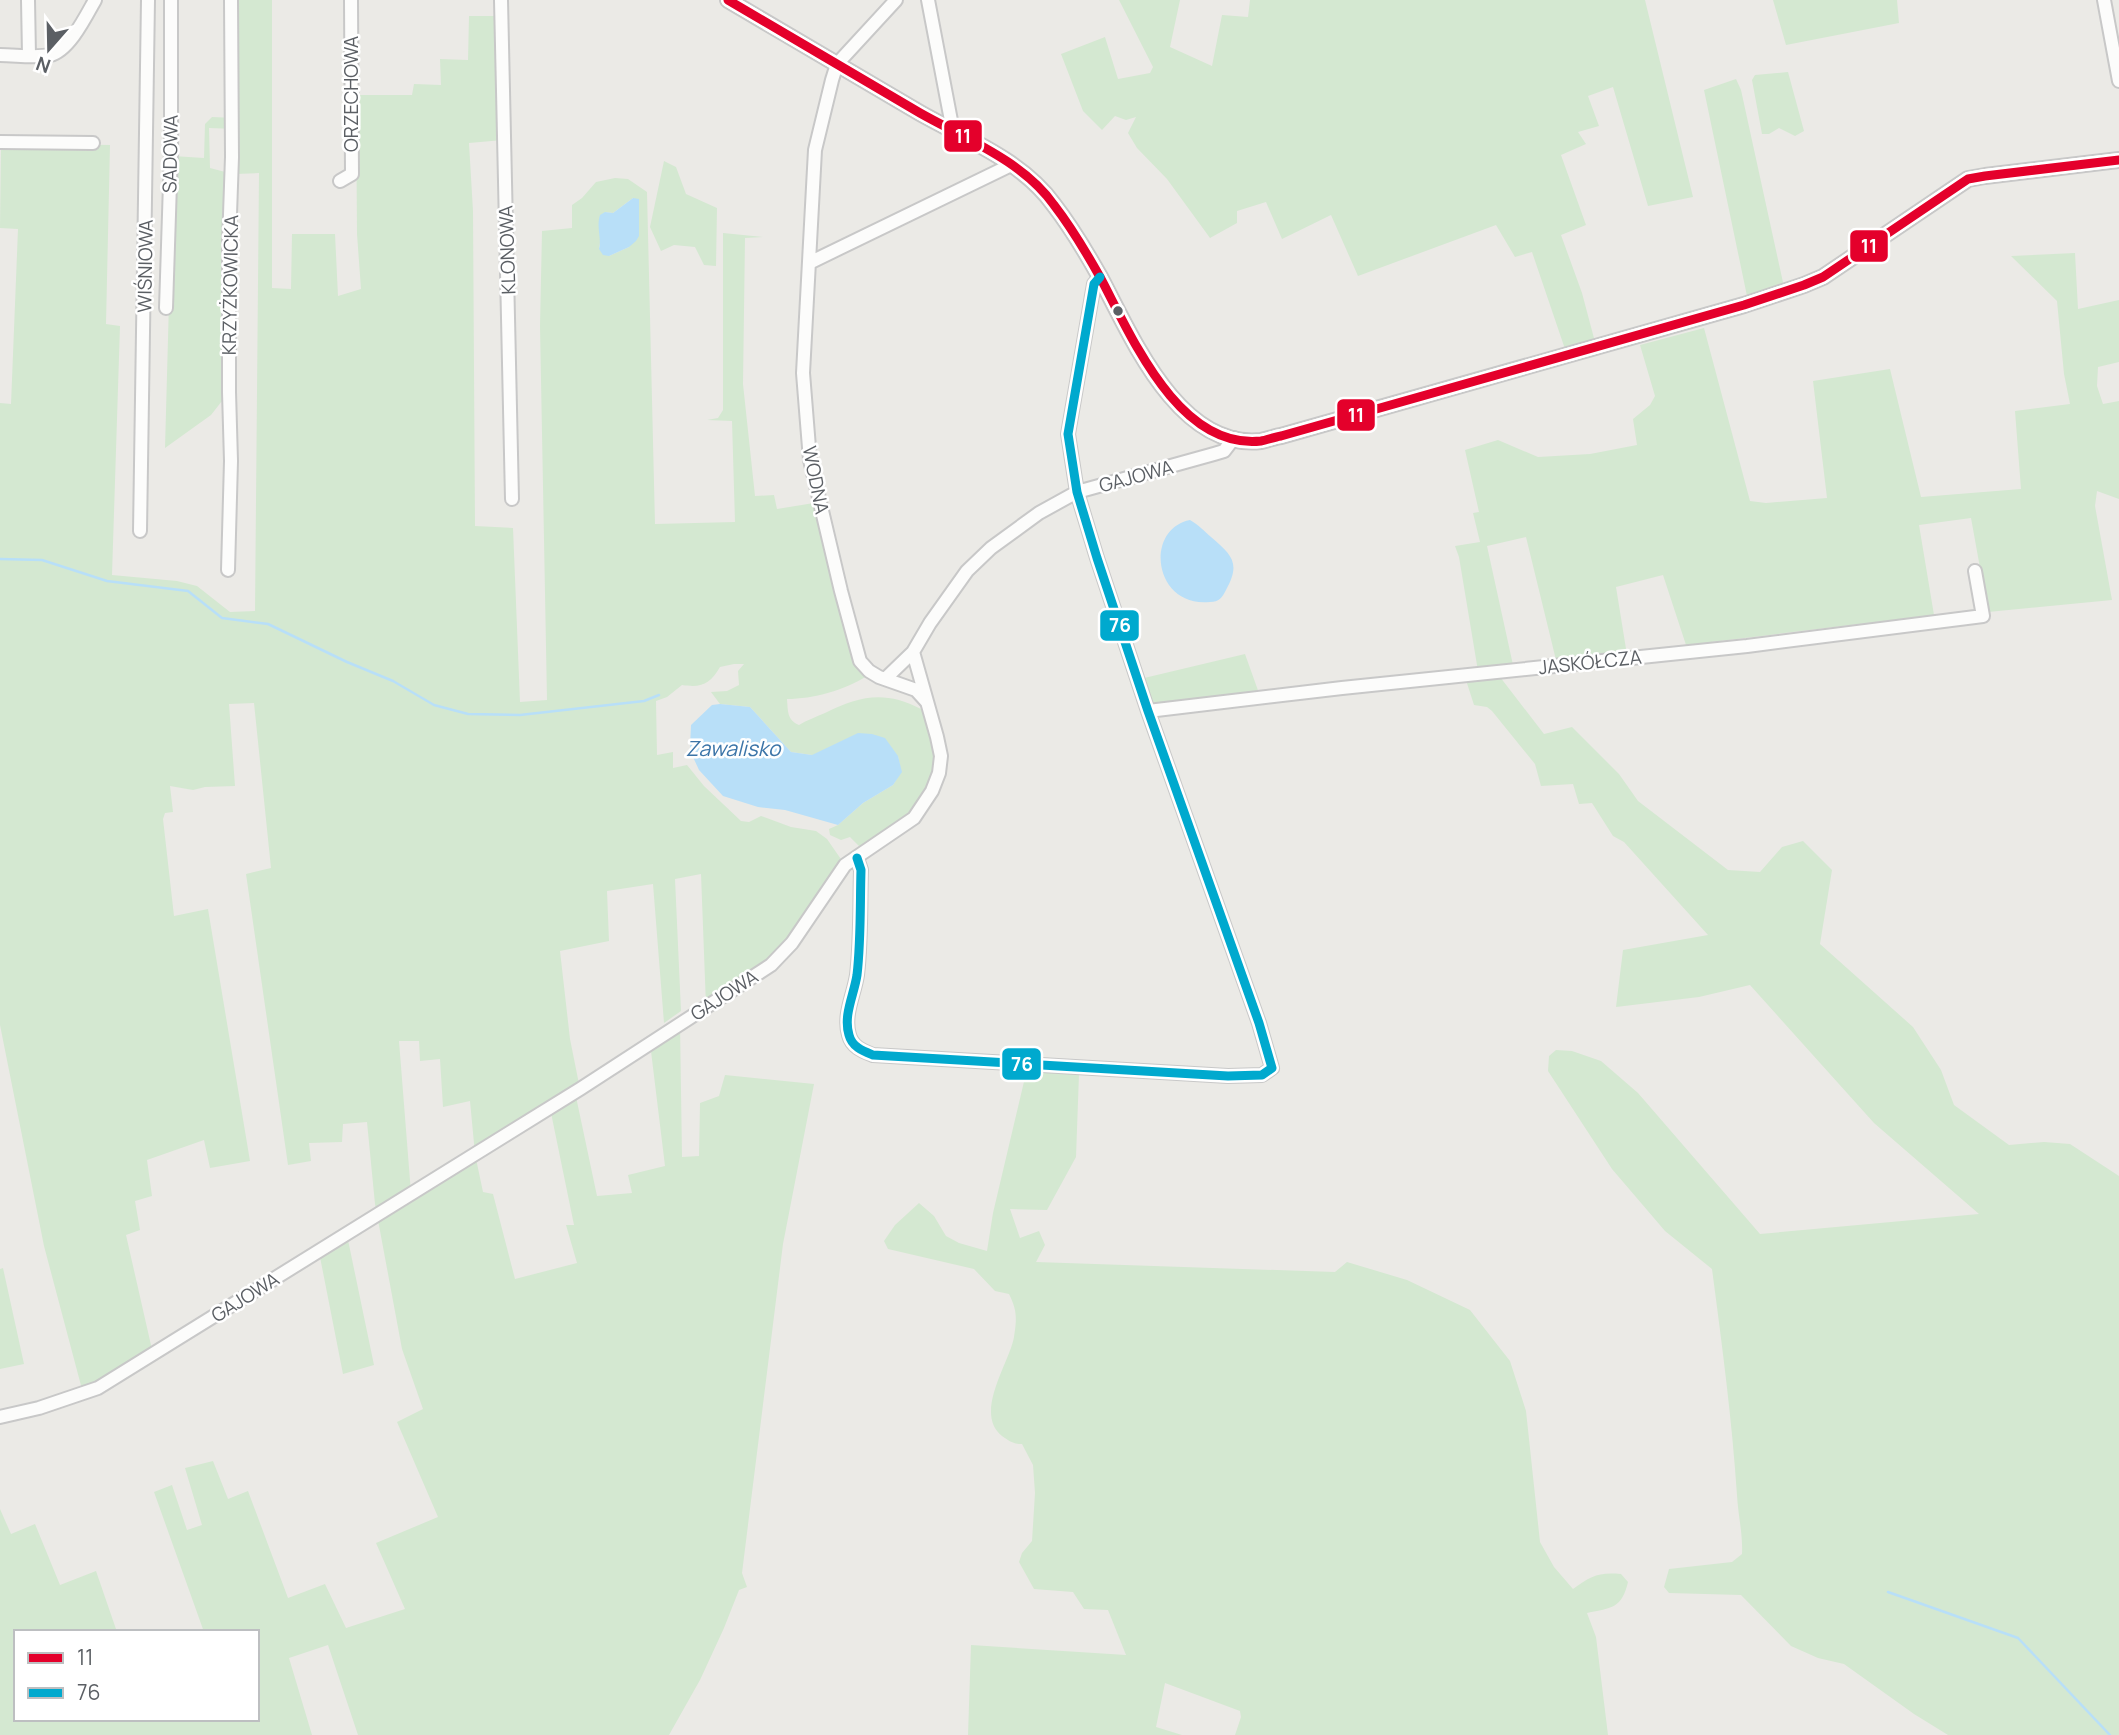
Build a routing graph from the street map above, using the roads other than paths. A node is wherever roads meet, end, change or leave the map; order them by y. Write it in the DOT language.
graph roads {
  1 [pos="28,0"];
  2 [pos="95,0"];
  3 [pos="148,0"];
  4 [pos="171,0"];
  5 [pos="232,0"];
  6 [pos="351,0"];
  7 [pos="501,0"];
  8 [pos="728,0"];
  9 [pos="896,0"];
  10 [pos="928,0"];
  11 [pos="2104,0"];
  12 [pos="0,55"];
  13 [pos="29,55"];
  14 [pos="837,64"];
  15 [pos="2119,81"];
  16 [pos="953,131"];
  17 [pos="0,142"];
  18 [pos="93,143"];
  19 [pos="2119,160"];
  20 [pos="1011,165"];
  21 [pos="340,181"];
  22 [pos="809,263"];
  23 [pos="1100,277"];
  24 [pos="166,308"];
  25 [pos="1234,438"];
  26 [pos="1077,492"];
  27 [pos="512,499"];
  28 [pos="141,531"];
  29 [pos="228,570"];
  30 [pos="1975,570"];
  31 [pos="914,652"];
  32 [pos="886,679"];
  33 [pos="926,701"];
  34 [pos="1150,711"];
  35 [pos="857,858"];
  36 [pos="0,1417"];
  1 -- 13 [label="street"];
  2 -- 13 [label="street"];
  3 -- 28 [label="street, WIŚNIOWA"];
  4 -- 24 [label="street, SADOWA"];
  5 -- 29 [label="street, KRZYŻKOWICKA"];
  6 -- 21 [label="street, ORZECHOWA"];
  7 -- 27 [label="street, KLONOWA"];
  8 -- 14 [label="street"];
  9 -- 14 [label="street"];
  10 -- 16 [label="street"];
  11 -- 15 [label="street"];
  12 -- 13 [label="street"];
  14 -- 16 [label="street"];
  14 -- 22 [label="street, WODNA"];
  16 -- 20 [label="street"];
  17 -- 18 [label="street"];
  19 -- 25 [label="street"];
  20 -- 22 [label="street"];
  20 -- 23 [label="street"];
  22 -- 32 [label="street, WODNA"];
  23 -- 25 [label="street"];
  23 -- 26 [label="street"];
  25 -- 26 [label="street, GAJOWA"];
  26 -- 31 [label="street, GAJOWA"];
  26 -- 34 [label="street"];
  30 -- 34 [label="street, JASKÓŁCZA"];
  31 -- 32 [label="street"];
  31 -- 33 [label="street, GAJOWA"];
  32 -- 33 [label="street, WODNA"];
  33 -- 35 [label="street, GAJOWA"];
  34 -- 35 [label="street"];
  35 -- 36 [label="street, GAJOWA"];
}
